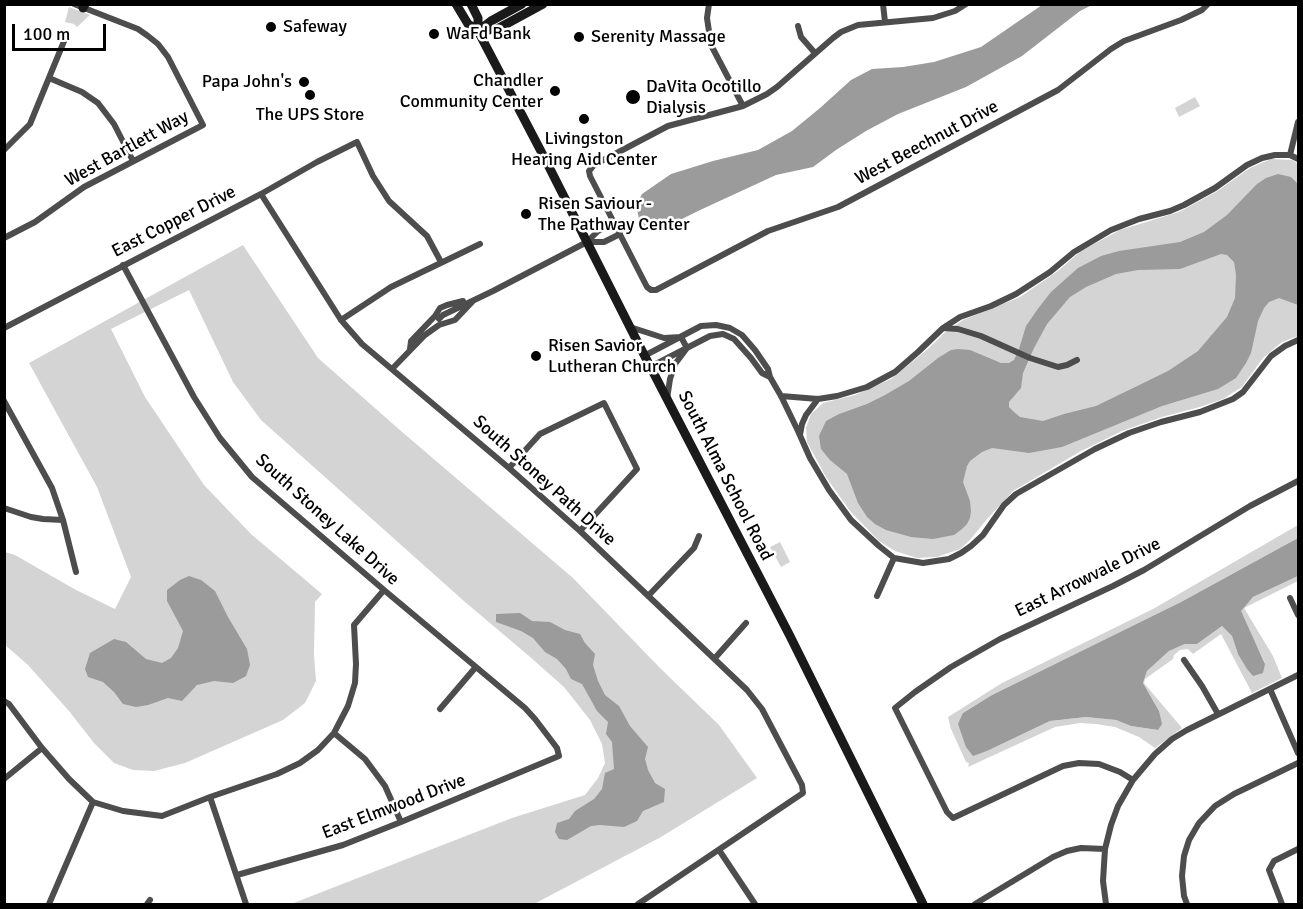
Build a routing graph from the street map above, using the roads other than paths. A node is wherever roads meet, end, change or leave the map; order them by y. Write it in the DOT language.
graph roads {
  1 [pos="456,4"];
  2 [pos="471,4"];
  3 [pos="522,4"];
  4 [pos="543,4"];
  5 [pos="709,4"];
  6 [pos="883,4"];
  7 [pos="966,4"];
  8 [pos="1208,4"];
  9 [pos="81,6"];
  10 [pos="885,22"];
  11 [pos="798,26"];
  12 [pos="478,31"];
  13 [pos="67,34"];
  14 [pos="815,53"];
  15 [pos="49,78"];
  16 [pos="742,106"];
  17 [pos="1299,122"];
  18 [pos="4,150"];
  19 [pos="1290,155"];
  20 [pos="1299,159"];
  21 [pos="133,161"];
  22 [pos="261,194"];
  23 [pos="614,223"];
  24 [pos="620,234"];
  25 [pos="4,238"];
  26 [pos="587,242"];
  27 [pos="480,244"];
  28 [pos="441,262"];
  29 [pos="123,265"];
  30 [pos="341,320"];
  31 [pos="438,320"];
  32 [pos="710,325"];
  33 [pos="629,327"];
  34 [pos="4,328"];
  35 [pos="943,328"];
  36 [pos="713,336"];
  37 [pos="681,337"];
  38 [pos="1299,340"];
  39 [pos="687,348"];
  40 [pos="410,350"];
  41 [pos="644,356"];
  42 [pos="1077,360"];
  43 [pos="650,367"];
  44 [pos="392,369"];
  45 [pos="770,377"];
  46 [pos="781,396"];
  47 [pos="818,399"];
  48 [pos="667,400"];
  49 [pos="4,401"];
  50 [pos="800,435"];
  51 [pos="509,468"];
  52 [pos="1299,481"];
  53 [pos="4,508"];
  54 [pos="63,520"];
  55 [pos="580,531"];
  56 [pos="699,536"];
  57 [pos="894,558"];
  58 [pos="75,572"];
  59 [pos="384,590"];
  60 [pos="648,596"];
  61 [pos="877,596"];
  62 [pos="1290,598"];
  63 [pos="1299,615"];
  64 [pos="746,623"];
  65 [pos="715,658"];
  66 [pos="1184,660"];
  67 [pos="475,668"];
  68 [pos="1299,675"];
  69 [pos="1270,689"];
  70 [pos="4,702"];
  71 [pos="440,710"];
  72 [pos="1218,714"];
  73 [pos="334,733"];
  74 [pos="42,748"];
  75 [pos="1299,753"];
  76 [pos="559,756"];
  77 [pos="1299,763"];
  78 [pos="4,779"];
  79 [pos="1133,780"];
  80 [pos="210,797"];
  81 [pos="93,802"];
  82 [pos="401,822"];
  83 [pos="1105,849"];
  84 [pos="1299,849"];
  85 [pos="719,850"];
  86 [pos="237,875"];
  87 [pos="649,901"];
  88 [pos="49,904"];
  89 [pos="246,904"];
  90 [pos="638,904"];
  91 [pos="755,904"];
  92 [pos="922,904"];
  93 [pos="975,904"];
  94 [pos="1106,904"];
  95 [pos="1187,904"];
  96 [pos="1282,904"];
  1 -- 12 [label="main road, South Alma School Road"];
  2 -- 12 [label="main road, South Alma School Road"];
  3 -- 12 [label="main road"];
  4 -- 12 [label="main road"];
  5 -- 16 [label="street"];
  6 -- 10 [label="street"];
  7 -- 10 [label="street"];
  8 -- 24 [label="street, West Beechnut Drive"];
  9 -- 21 [label="street, West Bartlett Way"];
  10 -- 14 [label="street"];
  11 -- 14 [label="street"];
  12 -- 26 [label="main road, South Alma School Road"];
  13 -- 15 [label="street"];
  14 -- 16 [label="street"];
  15 -- 18 [label="street"];
  15 -- 21 [label="street"];
  16 -- 23 [label="street"];
  17 -- 19 [label="street"];
  19 -- 20 [label="street"];
  19 -- 35 [label="street"];
  21 -- 25 [label="street, West Bartlett Way"];
  22 -- 28 [label="street, East Copper Drive"];
  22 -- 29 [label="street, East Copper Drive"];
  22 -- 30 [label="street, South Stoney Path Drive"];
  23 -- 24 [label="street"];
  23 -- 26 [label="street"];
  24 -- 26 [label="street"];
  26 -- 31 [label="street"];
  26 -- 33 [label="main road, South Alma School Road"];
  27 -- 28 [label="street"];
  28 -- 30 [label="street"];
  29 -- 34 [label="street, East Copper Drive"];
  29 -- 59 [label="street, South Stoney Lake Drive"];
  30 -- 44 [label="street, South Stoney Path Drive"];
  31 -- 40 [label="street"];
  31 -- 40 [label="street"];
  32 -- 36 [label="street"];
  32 -- 37 [label="street"];
  32 -- 45 [label="street"];
  33 -- 37 [label="street"];
  33 -- 41 [label="main road, South Alma School Road"];
  35 -- 42 [label="street"];
  35 -- 47 [label="street"];
  36 -- 39 [label="street"];
  36 -- 45 [label="street"];
  37 -- 39 [label="street"];
  37 -- 41 [label="street"];
  38 -- 57 [label="street"];
  39 -- 43 [label="street"];
  39 -- 48 [label="street"];
  40 -- 44 [label="street"];
  41 -- 43 [label="main road, South Alma School Road"];
  43 -- 48 [label="main road, South Alma School Road"];
  44 -- 51 [label="street, South Stoney Path Drive"];
  45 -- 46 [label="street"];
  46 -- 47 [label="street"];
  46 -- 50 [label="street"];
  47 -- 50 [label="street"];
  48 -- 92 [label="main road, South Alma School Road"];
  49 -- 54 [label="street"];
  50 -- 57 [label="street"];
  51 -- 55 [label="street, South Stoney Path Drive"];
  51 -- 55 [label="street"];
  52 -- 79 [label="street, East Arrowvale Drive"];
  53 -- 54 [label="street"];
  54 -- 58 [label="street"];
  55 -- 60 [label="street, South Stoney Path Drive"];
  56 -- 60 [label="street"];
  57 -- 61 [label="street"];
  59 -- 67 [label="street, South Stoney Lake Drive"];
  59 -- 73 [label="street"];
  60 -- 65 [label="street, South Stoney Path Drive"];
  62 -- 63 [label="street"];
  64 -- 65 [label="street"];
  65 -- 85 [label="street, South Stoney Path Drive"];
  66 -- 72 [label="street"];
  67 -- 71 [label="street"];
  67 -- 76 [label="street, South Stoney Lake Drive"];
  68 -- 69 [label="street"];
  69 -- 72 [label="street"];
  69 -- 75 [label="street"];
  70 -- 74 [label="street"];
  72 -- 79 [label="street"];
  73 -- 80 [label="street"];
  73 -- 82 [label="street"];
  74 -- 78 [label="street"];
  74 -- 81 [label="street"];
  76 -- 82 [label="street, East Elmwood Drive"];
  77 -- 95 [label="street"];
  79 -- 83 [label="street"];
  80 -- 81 [label="street"];
  80 -- 86 [label="street"];
  81 -- 88 [label="street"];
  82 -- 86 [label="street, East Elmwood Drive"];
  83 -- 93 [label="street"];
  83 -- 94 [label="street"];
  84 -- 96 [label="street"];
  85 -- 87 [label="street"];
  85 -- 91 [label="street"];
  86 -- 89 [label="street"];
  87 -- 90 [label="street"];
}
